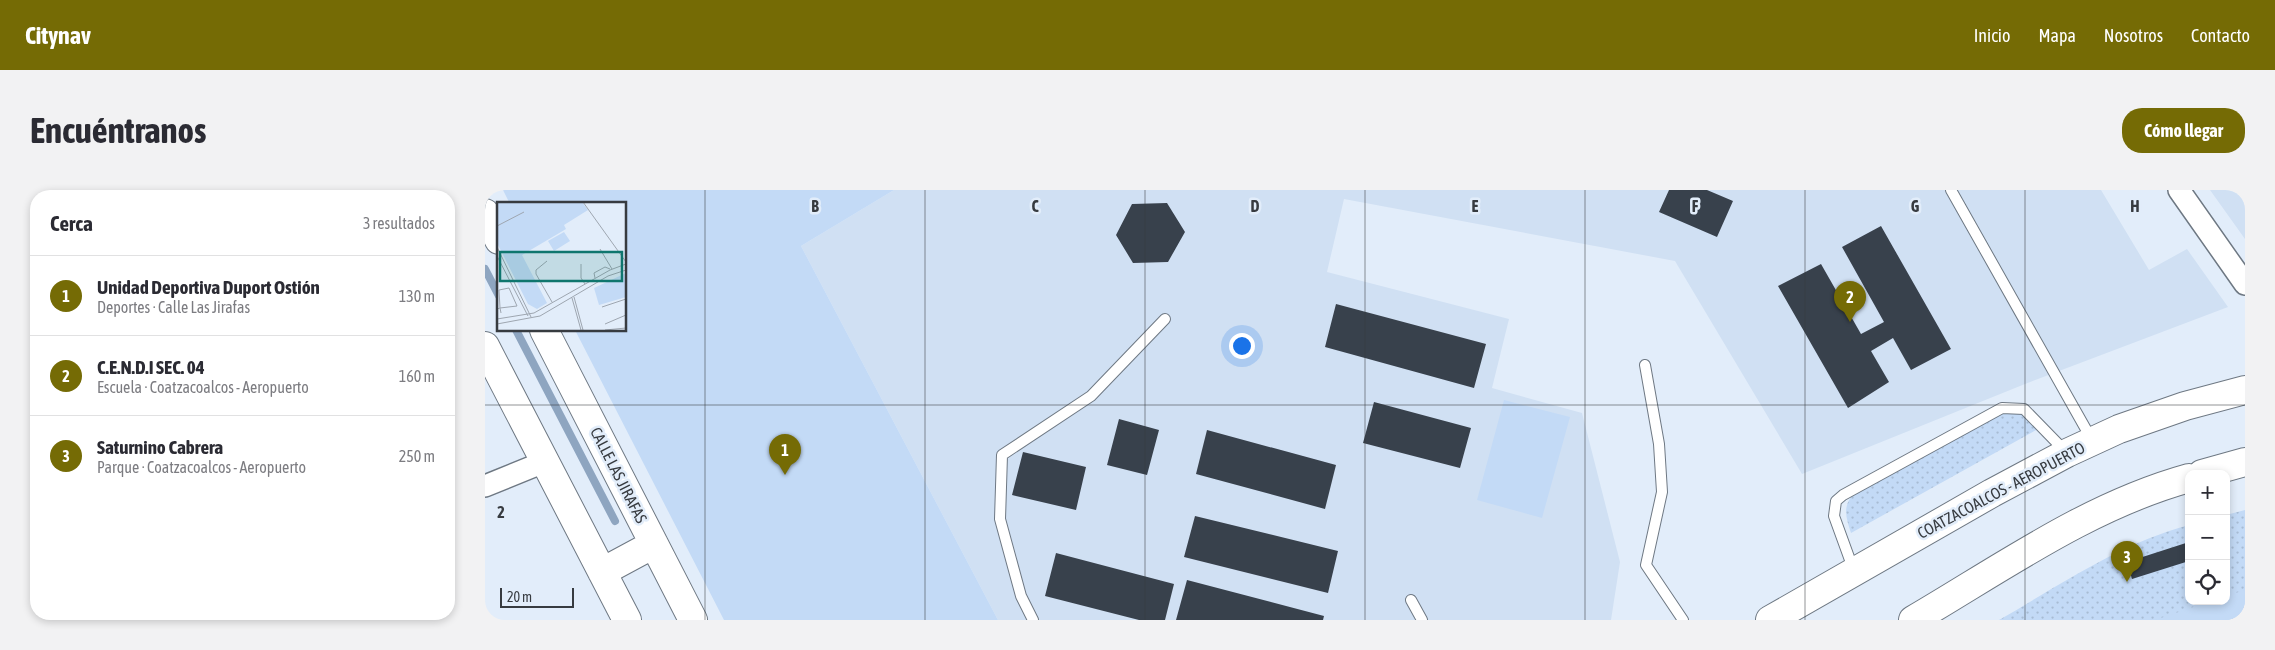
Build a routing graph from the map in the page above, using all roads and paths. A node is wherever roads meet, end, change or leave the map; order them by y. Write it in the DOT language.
graph roads {
  1 [pos="1951,190"];
  2 [pos="2179,190"];
  3 [pos="485,213"];
  4 [pos="497,236"];
  5 [pos="2245,284"];
  6 [pos="1165,319"];
  7 [pos="546,331"];
  8 [pos="485,346"];
  9 [pos="1645,365"];
  10 [pos="2245,390"];
  11 [pos="2092,441"];
  12 [pos="2067,453"];
  13 [pos="544,462"];
  14 [pos="2245,462"];
  15 [pos="2216,470"];
  16 [pos="2185,479"];
  17 [pos="485,486"];
  18 [pos="654,544"];
  19 [pos="602,572"];
  20 [pos="1855,572"];
  21 [pos="1411,600"];
  22 [pos="627,620"];
  23 [pos="693,620"];
  24 [pos="1033,620"];
  25 [pos="1422,620"];
  26 [pos="1683,620"];
  27 [pos="1770,620"];
  28 [pos="1913,620"];
  1 -- 11 [label="lane"];
  2 -- 5 [label="street"];
  3 -- 4 [label="main road"];
  6 -- 24 [label="lane"];
  7 -- 18 [label="main road, CALLE LAS JIRAFAS"];
  8 -- 13 [label="main road"];
  9 -- 26 [label="lane"];
  10 -- 11 [label="main road, COATZACOALCOS - AEROPUERTO"];
  11 -- 12 [label="main road, COATZACOALCOS - AEROPUERTO"];
  12 -- 20 [label="main road, COATZACOALCOS - AEROPUERTO"];
  12 -- 20 [label="lane"];
  13 -- 17 [label="street"];
  13 -- 19 [label="main road"];
  14 -- 15 [label="main road"];
  16 -- 28 [label="main road"];
  18 -- 19 [label="main road"];
  18 -- 23 [label="main road, CALLE LAS JIRAFAS"];
  19 -- 22 [label="main road"];
  20 -- 27 [label="main road, COATZACOALCOS - AEROPUERTO"];
  21 -- 25 [label="lane"];
}
